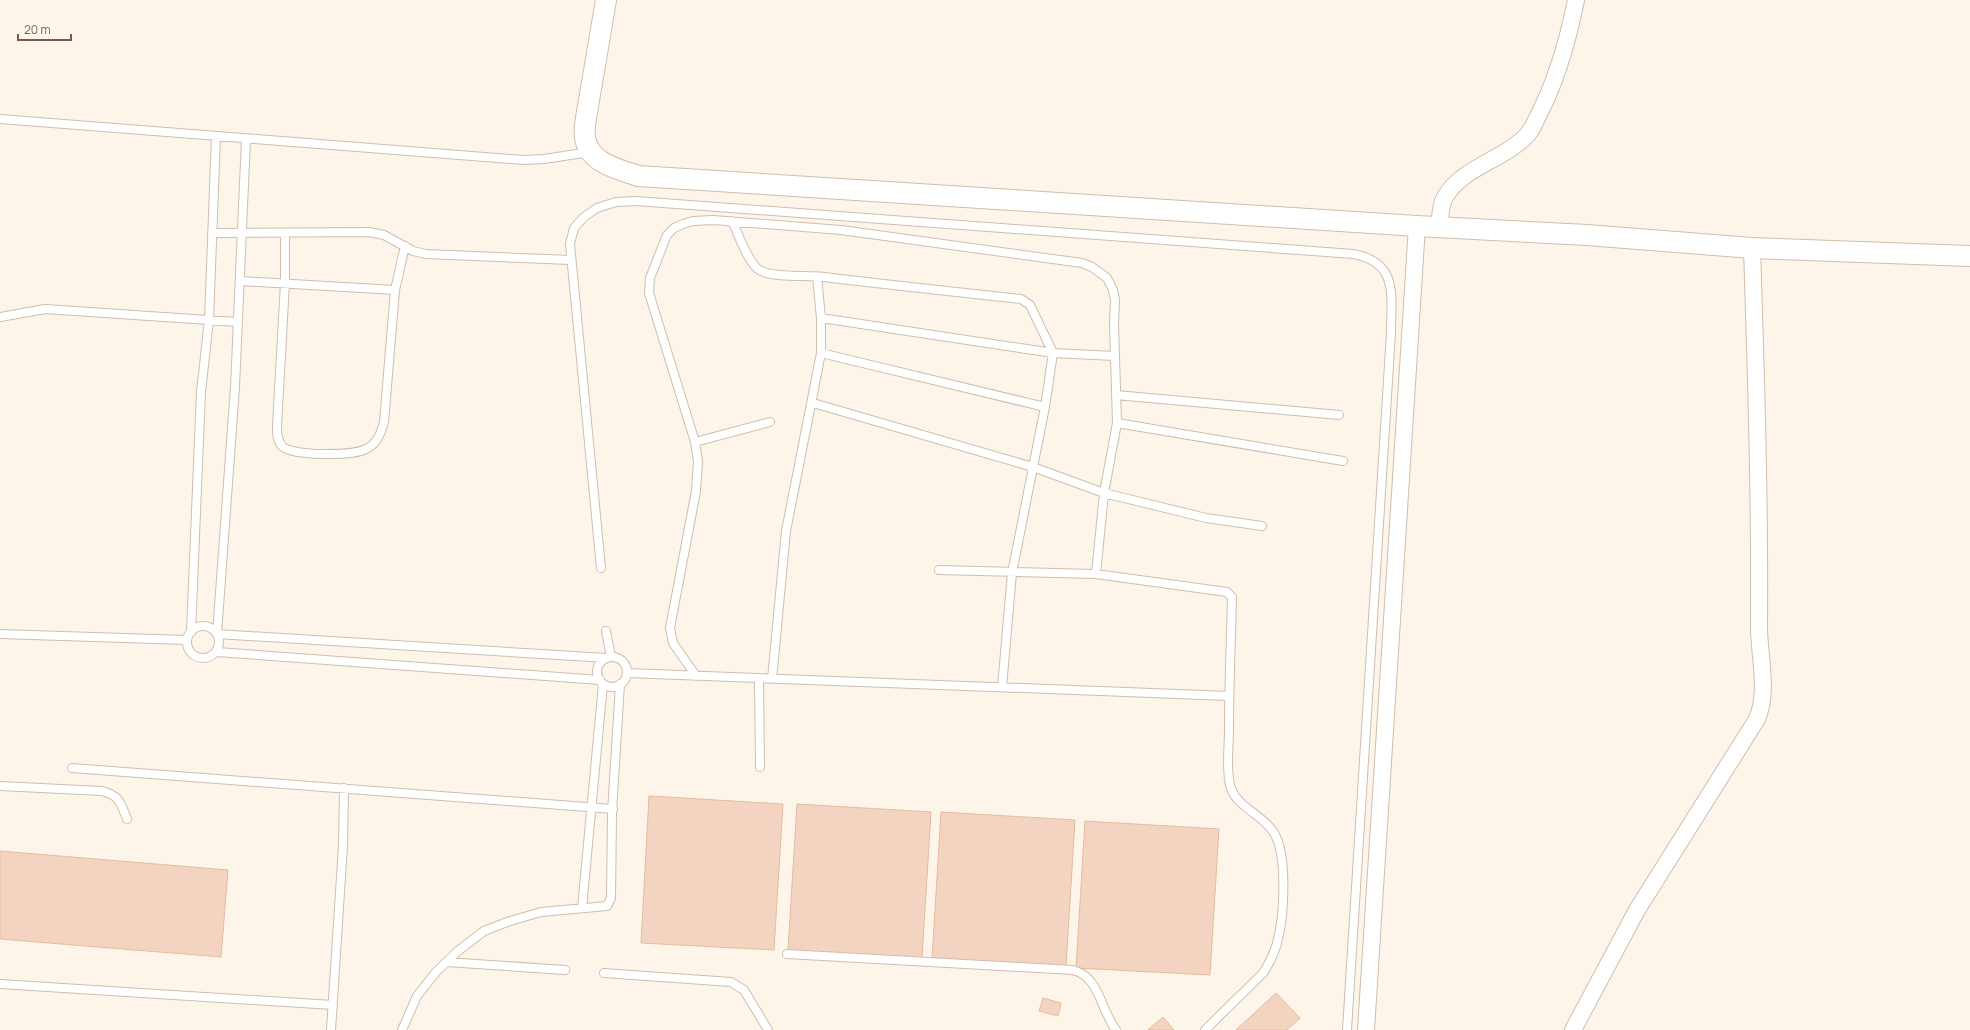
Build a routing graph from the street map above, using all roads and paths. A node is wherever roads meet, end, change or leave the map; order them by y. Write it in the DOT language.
graph roads {
  1 [pos="606,0"];
  2 [pos="1576,0"];
  3 [pos="0,119"];
  4 [pos="216,136"];
  5 [pos="246,139"];
  6 [pos="590,152"];
  7 [pos="732,221"];
  8 [pos="1417,226"];
  9 [pos="1440,227"];
  10 [pos="212,233"];
  11 [pos="241,233"];
  12 [pos="285,233"];
  13 [pos="405,246"];
  14 [pos="1752,248"];
  15 [pos="1970,256"];
  16 [pos="571,260"];
  17 [pos="817,276"];
  18 [pos="240,282"];
  19 [pos="285,283"];
  20 [pos="395,290"];
  21 [pos="0,318"];
  22 [pos="821,318"];
  23 [pos="208,320"];
  24 [pos="238,322"];
  25 [pos="821,353"];
  26 [pos="1053,354"];
  27 [pos="1114,356"];
  28 [pos="1116,395"];
  29 [pos="813,403"];
  30 [pos="1045,407"];
  31 [pos="1339,415"];
  32 [pos="770,422"];
  33 [pos="1117,423"];
  34 [pos="695,442"];
  35 [pos="1343,461"];
  36 [pos="1033,467"];
  37 [pos="1104,494"];
  38 [pos="1262,526"];
  39 [pos="601,568"];
  40 [pos="939,570"];
  41 [pos="1012,573"];
  42 [pos="1096,574"];
  43 [pos="606,631"];
  44 [pos="191,632"];
  45 [pos="0,634"];
  46 [pos="217,634"];
  47 [pos="187,640"];
  48 [pos="217,652"];
  49 [pos="609,658"];
  50 [pos="627,672"];
  51 [pos="696,676"];
  52 [pos="759,679"];
  53 [pos="772,679"];
  54 [pos="601,682"];
  55 [pos="620,684"];
  56 [pos="1002,687"];
  57 [pos="1229,696"];
  58 [pos="760,767"];
  59 [pos="72,768"];
  60 [pos="0,786"];
  61 [pos="344,788"];
  62 [pos="592,808"];
  63 [pos="613,809"];
  64 [pos="127,819"];
  65 [pos="582,908"];
  66 [pos="788,954"];
  67 [pos="447,962"];
  68 [pos="565,970"];
  69 [pos="604,973"];
  70 [pos="0,984"];
  71 [pos="333,1005"];
  72 [pos="331,1030"];
  73 [pos="402,1030"];
  74 [pos="768,1030"];
  75 [pos="1116,1030"];
  76 [pos="1205,1030"];
  77 [pos="1346,1030"];
  78 [pos="1366,1030"];
  79 [pos="1573,1030"];
  1 -- 6 [label="street"];
  2 -- 9 [label="street"];
  3 -- 4 [label="lane"];
  4 -- 5 [label="lane"];
  4 -- 10 [label="lane"];
  5 -- 6 [label="lane"];
  5 -- 11 [label="lane"];
  6 -- 8 [label="street"];
  7 -- 17 [label="lane"];
  7 -- 27 [label="lane"];
  7 -- 34 [label="lane"];
  8 -- 9 [label="street"];
  8 -- 78 [label="street"];
  9 -- 14 [label="street"];
  10 -- 11 [label="lane"];
  10 -- 23 [label="lane"];
  11 -- 12 [label="lane"];
  11 -- 18 [label="lane"];
  12 -- 13 [label="lane"];
  12 -- 19 [label="lane"];
  13 -- 16 [label="lane"];
  13 -- 20 [label="lane"];
  14 -- 15 [label="street"];
  14 -- 79 [label="street"];
  16 -- 39 [label="lane"];
  16 -- 77 [label="lane"];
  17 -- 22 [label="lane"];
  17 -- 26 [label="lane"];
  18 -- 19 [label="lane"];
  18 -- 24 [label="lane"];
  19 -- 20 [label="lane"];
  19 -- 20 [label="lane"];
  21 -- 23 [label="lane"];
  22 -- 25 [label="lane"];
  22 -- 26 [label="lane"];
  23 -- 24 [label="lane"];
  23 -- 44 [label="lane"];
  24 -- 46 [label="lane"];
  25 -- 29 [label="lane"];
  25 -- 30 [label="lane"];
  26 -- 27 [label="lane"];
  26 -- 30 [label="lane"];
  27 -- 28 [label="lane"];
  28 -- 31 [label="lane"];
  28 -- 33 [label="lane"];
  29 -- 36 [label="lane"];
  29 -- 53 [label="lane"];
  30 -- 36 [label="lane"];
  32 -- 34 [label="lane"];
  33 -- 35 [label="lane"];
  33 -- 37 [label="lane"];
  34 -- 51 [label="lane"];
  36 -- 37 [label="lane"];
  36 -- 41 [label="lane"];
  37 -- 38 [label="lane"];
  37 -- 42 [label="lane"];
  40 -- 41 [label="lane"];
  41 -- 42 [label="lane"];
  41 -- 56 [label="lane"];
  42 -- 57 [label="lane"];
  43 -- 49 [label="lane"];
  44 -- 46 [label="lane"];
  44 -- 47 [label="lane"];
  45 -- 47 [label="lane"];
  46 -- 48 [label="lane"];
  46 -- 49 [label="lane"];
  47 -- 48 [label="lane"];
  48 -- 54 [label="lane"];
  49 -- 50 [label="lane"];
  49 -- 54 [label="lane"];
  50 -- 51 [label="lane"];
  50 -- 55 [label="lane"];
  51 -- 52 [label="lane"];
  52 -- 53 [label="lane"];
  52 -- 58 [label="lane"];
  53 -- 56 [label="lane"];
  54 -- 55 [label="lane"];
  54 -- 62 [label="lane"];
  55 -- 63 [label="lane"];
  56 -- 57 [label="lane"];
  57 -- 76 [label="lane"];
  59 -- 61 [label="lane"];
  60 -- 64 [label="lane"];
  61 -- 62 [label="lane"];
  61 -- 71 [label="lane"];
  62 -- 63 [label="lane"];
  62 -- 65 [label="lane"];
  63 -- 65 [label="lane"];
  65 -- 67 [label="lane"];
  66 -- 75 [label="lane"];
  67 -- 68 [label="lane"];
  67 -- 73 [label="lane"];
  69 -- 74 [label="lane"];
  70 -- 71 [label="lane"];
  71 -- 72 [label="lane"];
}
